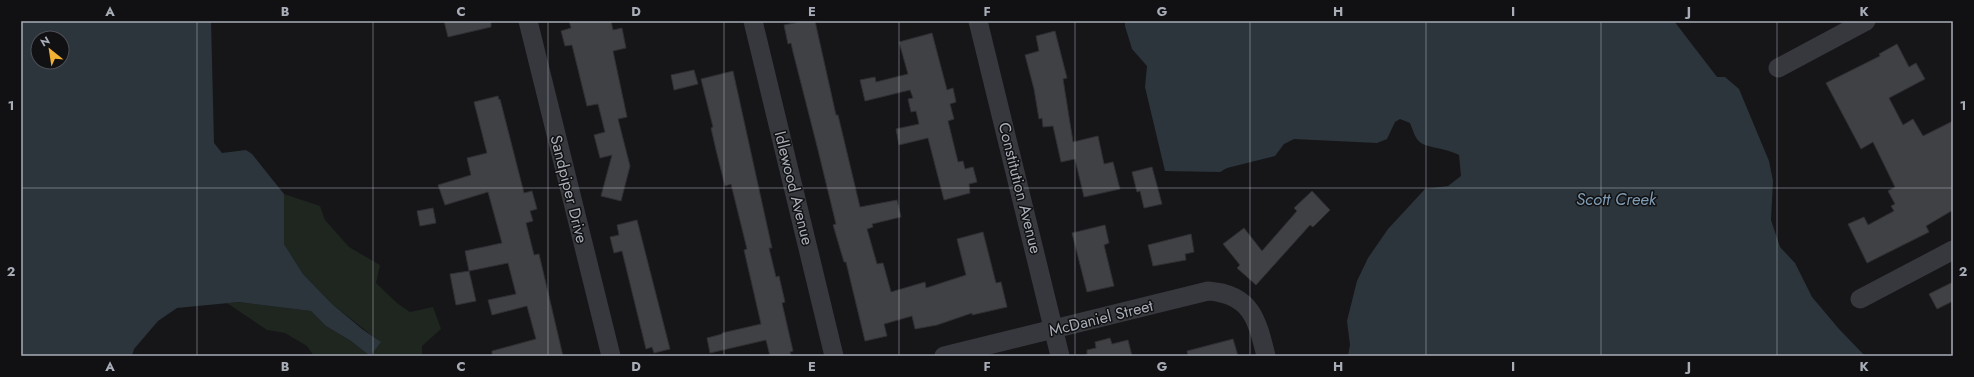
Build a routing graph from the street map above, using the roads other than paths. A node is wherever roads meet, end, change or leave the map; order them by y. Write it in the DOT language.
graph roads {
  1 [pos="528,21"];
  2 [pos="753,21"];
  3 [pos="978,21"];
  4 [pos="1866,21"];
  5 [pos="1778,68"];
  6 [pos="1953,250"];
  7 [pos="1860,298"];
  8 [pos="1054,329"];
  9 [pos="611,356"];
  10 [pos="834,356"];
  11 [pos="944,356"];
  12 [pos="1060,356"];
  13 [pos="1266,356"];
  1 -- 9 [label="street, Sandpiper Drive"];
  2 -- 10 [label="street, Idlewood Avenue"];
  3 -- 8 [label="street, Constitution Avenue"];
  4 -- 5 [label="street"];
  6 -- 7 [label="street"];
  8 -- 11 [label="street, McDaniel Street"];
  8 -- 12 [label="street, Constitution Avenue"];
  8 -- 13 [label="street, McDaniel Street"];
}
